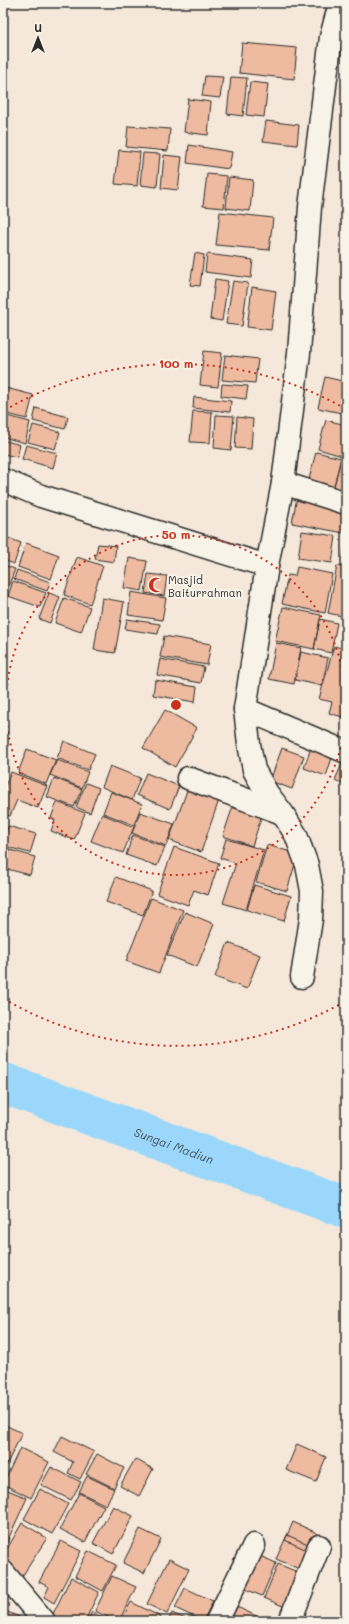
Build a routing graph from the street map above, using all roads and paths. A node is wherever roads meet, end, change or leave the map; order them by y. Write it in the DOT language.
graph roads {
  1 [pos="340,3"];
  2 [pos="3,480"];
  3 [pos="283,483"];
  4 [pos="346,502"];
  5 [pos="267,566"];
  6 [pos="245,709"];
  7 [pos="346,752"];
  8 [pos="188,778"];
  9 [pos="283,814"];
  10 [pos="302,978"];
  11 [pos="254,1545"];
  12 [pos="319,1546"];
  13 [pos="3,1572"];
  14 [pos="44,1621"];
  15 [pos="217,1621"];
  16 [pos="290,1621"];
  1 -- 3 [label="street"];
  2 -- 5 [label="street"];
  3 -- 4 [label="street"];
  3 -- 5 [label="street"];
  5 -- 6 [label="street"];
  6 -- 7 [label="street"];
  6 -- 9 [label="street"];
  8 -- 9 [label="street"];
  9 -- 10 [label="street"];
  11 -- 15 [label="street"];
  12 -- 16 [label="street"];
  13 -- 14 [label="street"];
}
